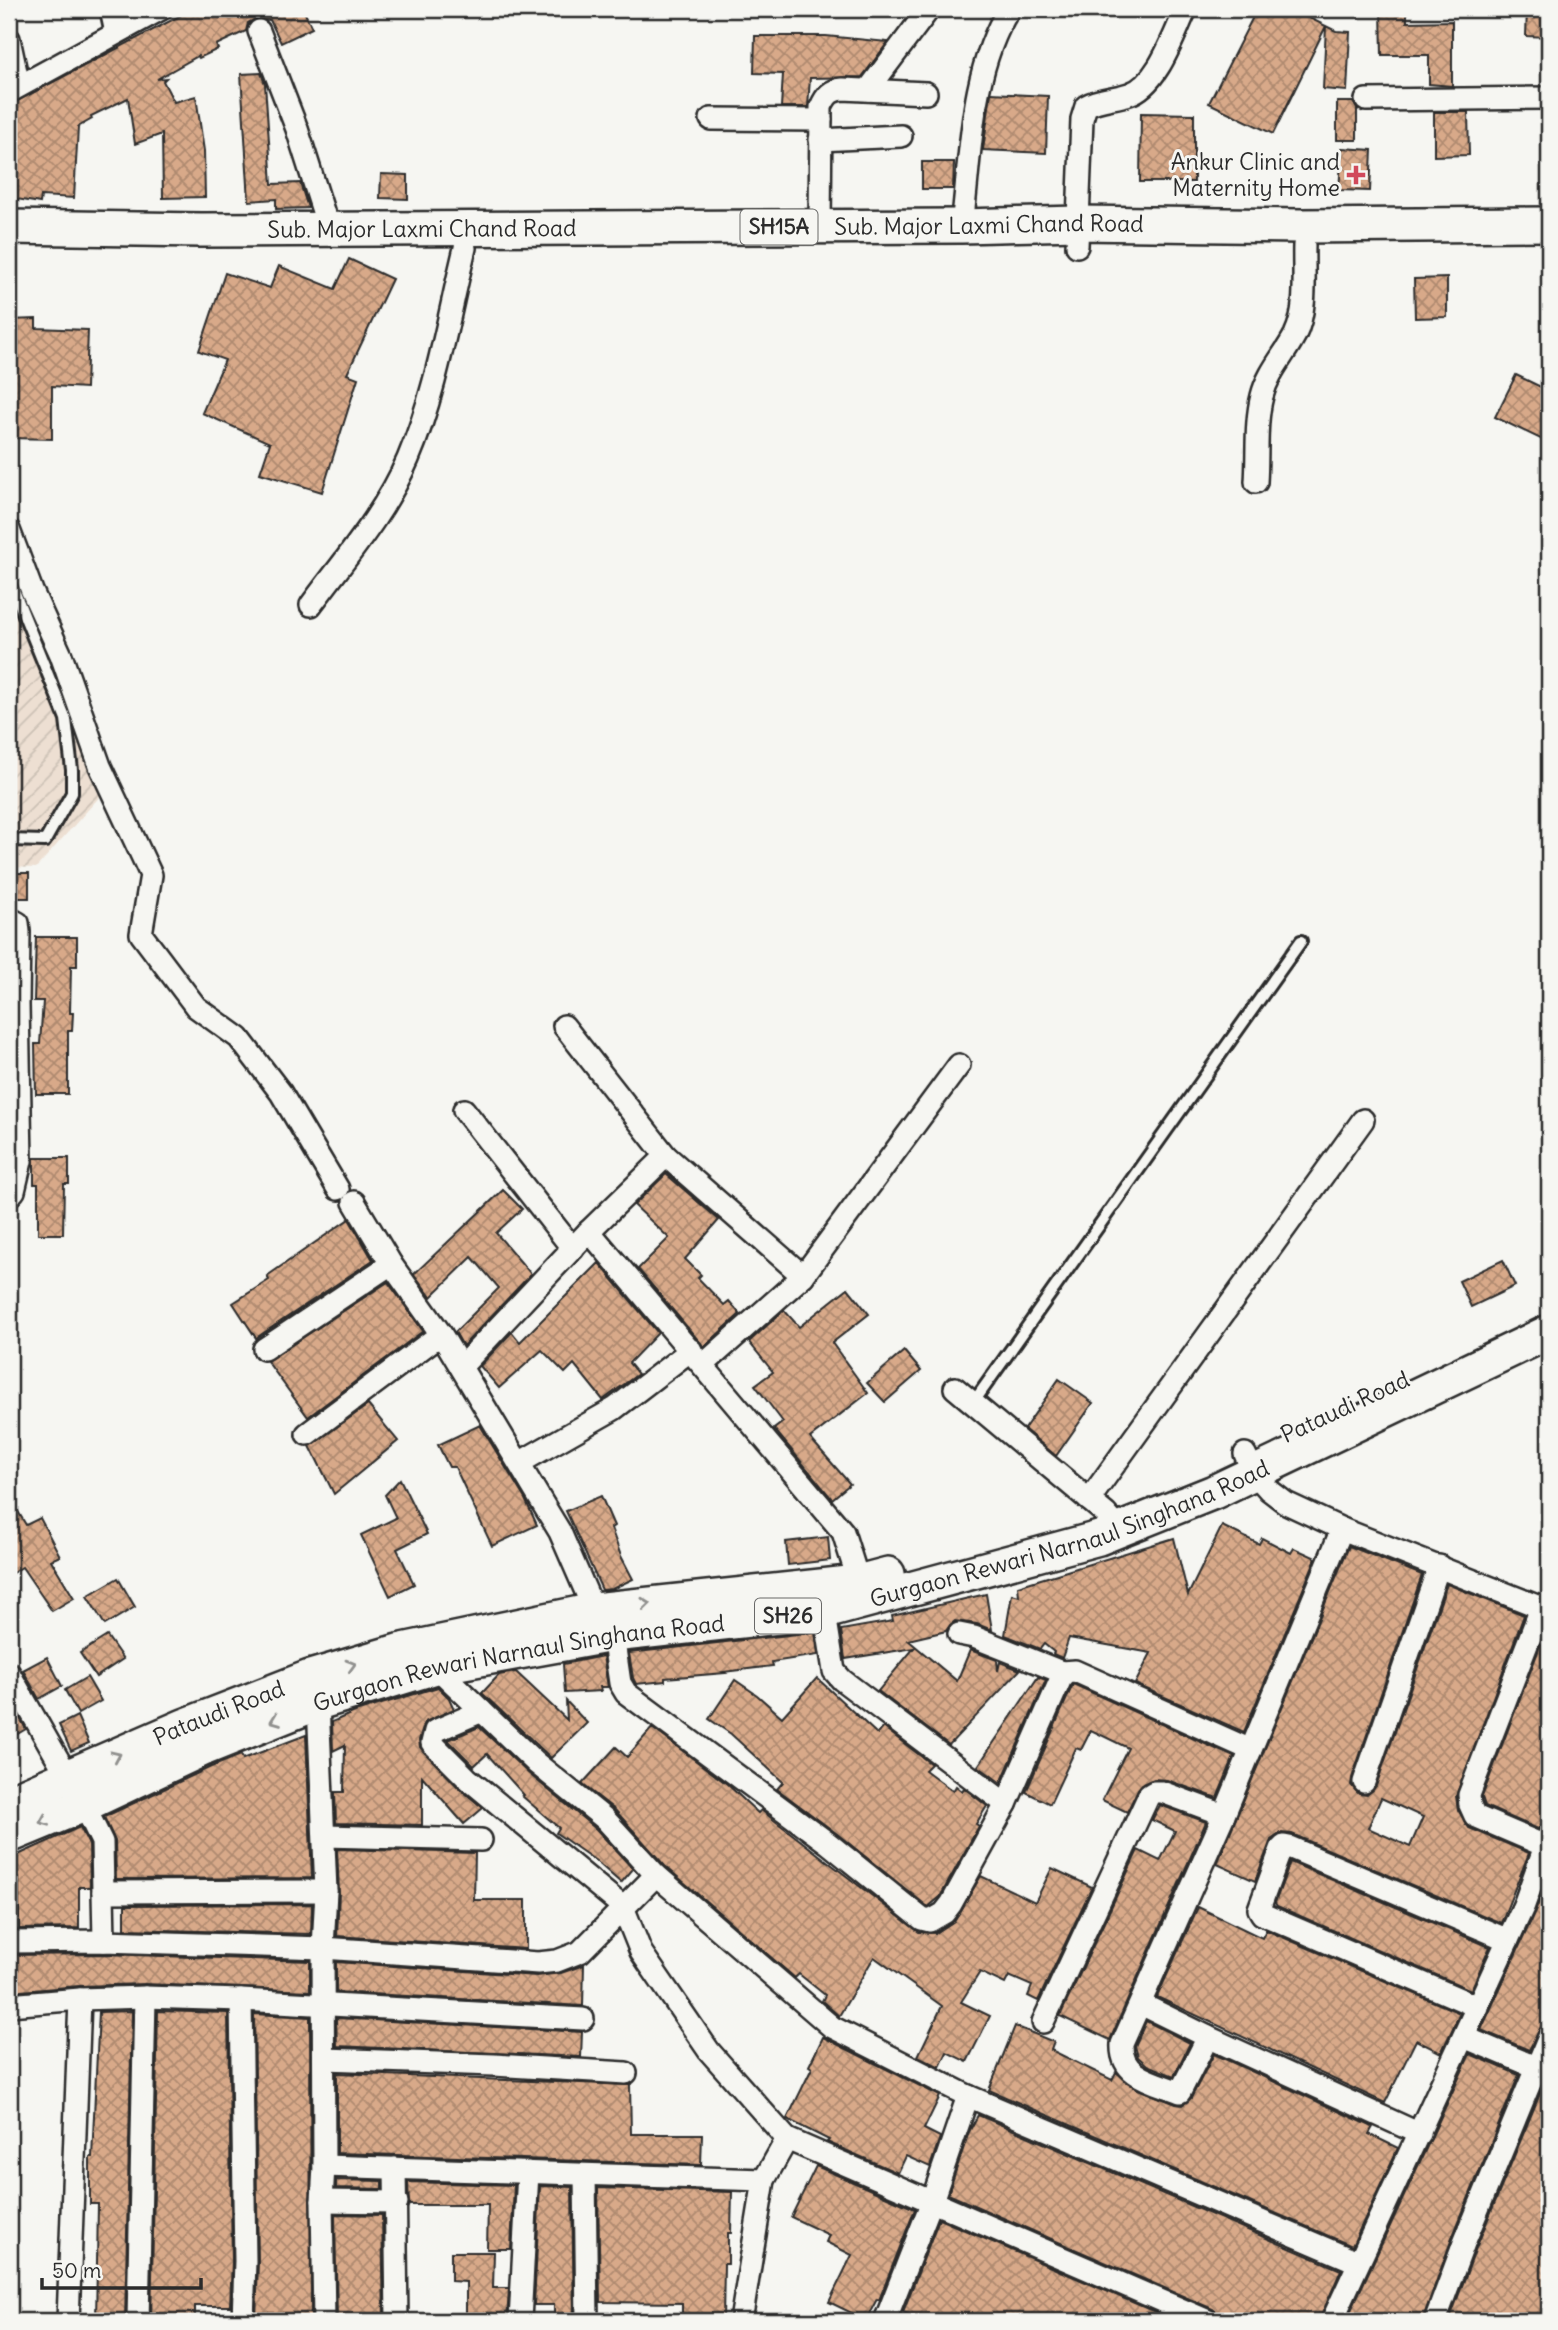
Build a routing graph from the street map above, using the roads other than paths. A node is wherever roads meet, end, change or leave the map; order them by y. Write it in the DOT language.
graph roads {
  1 [pos="111,9"];
  2 [pos="161,9"];
  3 [pos="929,9"];
  4 [pos="1009,9"];
  5 [pos="1186,9"];
  6 [pos="259,31"];
  7 [pos="116,33"];
  8 [pos="9,39"];
  9 [pos="13,82"];
  10 [pos="868,90"];
  11 [pos="926,93"];
  12 [pos="1549,98"];
  13 [pos="1366,100"];
  14 [pos="711,119"];
  15 [pos="821,130"];
  16 [pos="901,136"];
  17 [pos="1549,225"];
  18 [pos="962,226"];
  19 [pos="820,227"];
  20 [pos="9,228"];
  21 [pos="329,230"];
  22 [pos="1078,235"];
  23 [pos="1549,243"];
  24 [pos="1304,245"];
  25 [pos="465,248"];
  26 [pos="9,249"];
  27 [pos="1256,482"];
  28 [pos="9,530"];
  29 [pos="9,578"];
  30 [pos="311,605"];
  31 [pos="9,840"];
  32 [pos="9,918"];
  33 [pos="1301,941"];
  34 [pos="13,1005"];
  35 [pos="564,1026"];
  36 [pos="959,1065"];
  37 [pos="464,1110"];
  38 [pos="1363,1120"];
  39 [pos="666,1156"];
  40 [pos="9,1196"];
  41 [pos="589,1231"];
  42 [pos="573,1249"];
  43 [pos="391,1264"];
  44 [pos="803,1276"];
  45 [pos="1549,1307"];
  46 [pos="1549,1332"];
  47 [pos="442,1334"];
  48 [pos="264,1349"];
  49 [pos="697,1358"];
  50 [pos="461,1367"];
  51 [pos="955,1388"];
  52 [pos="972,1403"];
  53 [pos="307,1434"];
  54 [pos="519,1463"];
  55 [pos="1250,1463"];
  56 [pos="1105,1515"];
  57 [pos="1342,1529"];
  58 [pos="1439,1566"];
  59 [pos="862,1592"];
  60 [pos="823,1599"];
  61 [pos="600,1627"];
  62 [pos="958,1634"];
  63 [pos="436,1667"];
  64 [pos="1061,1672"];
  65 [pos="9,1673"];
  66 [pos="314,1690"];
  67 [pos="482,1711"];
  68 [pos="1251,1750"];
  69 [pos="1364,1782"];
  70 [pos="76,1791"];
  71 [pos="9,1802"];
  72 [pos="1006,1804"];
  73 [pos="1224,1815"];
  74 [pos="9,1836"];
  75 [pos="325,1836"];
  76 [pos="481,1840"];
  77 [pos="1547,1841"];
  78 [pos="656,1875"];
  79 [pos="326,1891"];
  80 [pos="103,1892"];
  81 [pos="623,1907"];
  82 [pos="1508,1940"];
  83 [pos="104,1941"];
  84 [pos="9,1942"];
  85 [pos="323,1948"];
  86 [pos="145,1997"];
  87 [pos="80,1999"];
  88 [pos="241,2000"];
  89 [pos="1140,2004"];
  90 [pos="9,2005"];
  91 [pos="323,2006"];
  92 [pos="1478,2007"];
  93 [pos="583,2019"];
  94 [pos="1043,2022"];
  95 [pos="1208,2037"];
  96 [pos="1464,2037"];
  97 [pos="1549,2037"];
  98 [pos="325,2059"];
  99 [pos="1543,2070"];
  100 [pos="626,2073"];
  101 [pos="968,2096"];
  102 [pos="1420,2134"];
  103 [pos="787,2139"];
  104 [pos="324,2166"];
  105 [pos="395,2168"];
  106 [pos="528,2172"];
  107 [pos="585,2175"];
  108 [pos="764,2180"];
  109 [pos="322,2201"];
  110 [pos="932,2201"];
  111 [pos="397,2202"];
  112 [pos="1357,2262"];
  113 [pos="68,2321"];
  114 [pos="138,2321"];
  115 [pos="243,2321"];
  116 [pos="324,2321"];
  117 [pos="397,2321"];
  118 [pos="520,2321"];
  119 [pos="587,2321"];
  120 [pos="741,2321"];
  121 [pos="885,2321"];
  122 [pos="1208,2321"];
  123 [pos="1332,2321"];
  124 [pos="1435,2321"];
  1 -- 7 [label="street"];
  2 -- 7 [label="street"];
  3 -- 10 [label="street"];
  4 -- 18 [label="street"];
  5 -- 22 [label="street"];
  6 -- 21 [label="street"];
  7 -- 9 [label="street"];
  8 -- 9 [label="street"];
  10 -- 11 [label="street"];
  10 -- 15 [label="street"];
  12 -- 13 [label="street"];
  14 -- 15 [label="street"];
  15 -- 16 [label="street"];
  15 -- 19 [label="street"];
  17 -- 22 [label="main road, Sub. Major Laxmi Chand Road / SH15A"];
  18 -- 19 [label="main road, Sub. Major Laxmi Chand Road / SH15A"];
  18 -- 22 [label="main road, Sub. Major Laxmi Chand Road / SH15A"];
  19 -- 21 [label="main road, Sub. Major Laxmi Chand Road / SH15A"];
  20 -- 21 [label="main road, Sub. Major Laxmi Chand Road / SH15A"];
  22 -- 24 [label="main road, Sub. Major Laxmi Chand Road / SH15A"];
  22 -- 25 [label="main road, Sub. Major Laxmi Chand Road / SH15A"];
  23 -- 24 [label="main road, Sub. Major Laxmi Chand Road / SH15A"];
  24 -- 27 [label="street"];
  25 -- 26 [label="main road, Sub. Major Laxmi Chand Road / SH15A"];
  25 -- 30 [label="street"];
  28 -- 43 [label="street"];
  29 -- 31 [label="lane"];
  32 -- 34 [label="street"];
  33 -- 52 [label="lane"];
  34 -- 40 [label="street"];
  35 -- 39 [label="street"];
  36 -- 44 [label="street"];
  37 -- 42 [label="street"];
  38 -- 56 [label="street"];
  39 -- 41 [label="street"];
  39 -- 44 [label="street"];
  41 -- 42 [label="street"];
  41 -- 49 [label="street"];
  42 -- 50 [label="street"];
  43 -- 47 [label="street"];
  43 -- 48 [label="street"];
  44 -- 49 [label="street"];
  45 -- 55 [label="main road, Pataudi Road / SH26"];
  46 -- 55 [label="main road, Gurgaon Rewari Narnaul Singhana Road / SH26"];
  47 -- 50 [label="street"];
  47 -- 53 [label="street"];
  49 -- 54 [label="street"];
  49 -- 59 [label="street"];
  50 -- 54 [label="street"];
  51 -- 52 [label="street"];
  52 -- 56 [label="street"];
  54 -- 61 [label="street"];
  55 -- 56 [label="main road, Gurgaon Rewari Narnaul Singhana Road / SH26"];
  55 -- 57 [label="street"];
  56 -- 59 [label="main road, Gurgaon Rewari Narnaul Singhana Road / SH26"];
  57 -- 58 [label="street"];
  57 -- 68 [label="street"];
  58 -- 69 [label="street"];
  58 -- 77 [label="street"];
  59 -- 60 [label="main road, Gurgaon Rewari Narnaul Singhana Road / SH26"];
  60 -- 61 [label="main road, Gurgaon Rewari Narnaul Singhana Road / SH26"];
  60 -- 72 [label="street"];
  61 -- 63 [label="main road, Gurgaon Rewari Narnaul Singhana Road / SH26"];
  66 -- 61 [label="main road, Pataudi Road / SH26, one-way"];
  61 -- 72 [label="street"];
  62 -- 64 [label="street"];
  63 -- 66 [label="main road, Gurgaon Rewari Narnaul Singhana Road / SH26"];
  63 -- 67 [label="street"];
  64 -- 68 [label="street"];
  64 -- 72 [label="street"];
  65 -- 70 [label="street"];
  66 -- 70 [label="main road, Gurgaon Rewari Narnaul Singhana Road / SH26"];
  66 -- 75 [label="street"];
  67 -- 78 [label="street"];
  67 -- 81 [label="street"];
  68 -- 73 [label="street"];
  70 -- 71 [label="main road, SH26"];
  70 -- 74 [label="main road, Gurgaon Rewari Narnaul Singhana Road / SH26, one-way"];
  70 -- 80 [label="street"];
  73 -- 89 [label="street"];
  73 -- 94 [label="street"];
  75 -- 76 [label="street"];
  75 -- 79 [label="street"];
  77 -- 82 [label="street"];
  78 -- 81 [label="street"];
  78 -- 101 [label="street"];
  79 -- 80 [label="street"];
  79 -- 85 [label="street"];
  80 -- 83 [label="street"];
  81 -- 85 [label="street"];
  81 -- 103 [label="street"];
  82 -- 92 [label="street"];
  82 -- 92 [label="street"];
  83 -- 84 [label="street"];
  83 -- 85 [label="street"];
  85 -- 91 [label="street"];
  86 -- 87 [label="street"];
  86 -- 88 [label="street"];
  86 -- 114 [label="street"];
  87 -- 90 [label="street"];
  87 -- 113 [label="street"];
  88 -- 91 [label="street"];
  88 -- 115 [label="street"];
  89 -- 95 [label="street"];
  89 -- 95 [label="street"];
  91 -- 93 [label="street"];
  91 -- 98 [label="street"];
  92 -- 96 [label="street"];
  95 -- 102 [label="street"];
  96 -- 99 [label="street"];
  96 -- 102 [label="street"];
  97 -- 99 [label="street"];
  98 -- 100 [label="street"];
  98 -- 104 [label="street"];
  99 -- 124 [label="street"];
  101 -- 110 [label="street"];
  101 -- 112 [label="street"];
  102 -- 112 [label="street"];
  103 -- 108 [label="street"];
  103 -- 110 [label="street"];
  104 -- 105 [label="street"];
  104 -- 109 [label="street"];
  105 -- 106 [label="street"];
  105 -- 111 [label="street"];
  106 -- 107 [label="street"];
  106 -- 118 [label="street"];
  107 -- 108 [label="street"];
  107 -- 119 [label="street"];
  108 -- 120 [label="street"];
  109 -- 111 [label="street"];
  109 -- 116 [label="street"];
  110 -- 121 [label="street"];
  110 -- 122 [label="street"];
  111 -- 117 [label="street"];
  112 -- 123 [label="street"];
}
